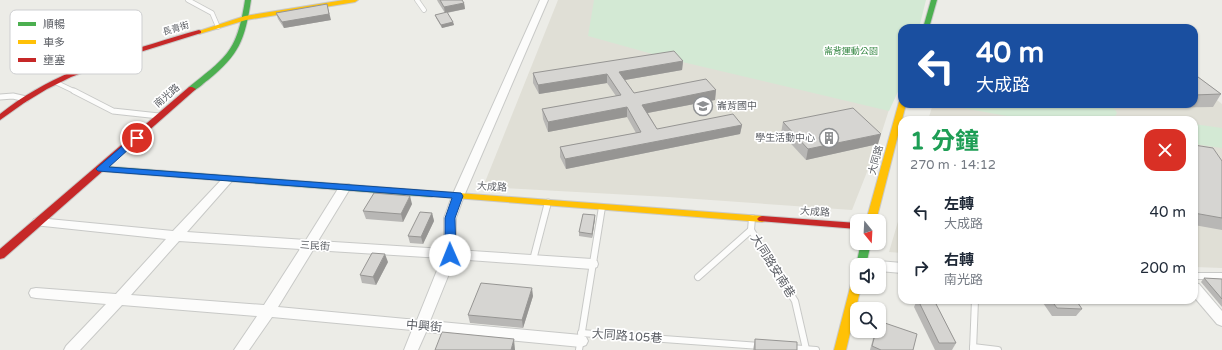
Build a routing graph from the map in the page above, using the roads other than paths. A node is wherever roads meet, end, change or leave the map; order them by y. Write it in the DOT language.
graph roads {
  1 [pos="188,0"];
  2 [pos="248,0"];
  3 [pos="355,0"];
  4 [pos="417,0"];
  5 [pos="544,0"];
  6 [pos="934,0"];
  7 [pos="326,3"];
  8 [pos="424,10"];
  9 [pos="245,18"];
  10 [pos="927,24"];
  11 [pos="218,26"];
  12 [pos="142,50"];
  13 [pos="74,74"];
  14 [pos="55,82"];
  15 [pos="0,97"];
  16 [pos="26,99"];
  17 [pos="12,107"];
  18 [pos="0,109"];
  19 [pos="161,116"];
  20 [pos="0,118"];
  21 [pos="898,119"];
  22 [pos="101,169"];
  23 [pos="228,179"];
  24 [pos="345,187"];
  25 [pos="458,196"];
  26 [pos="548,202"];
  27 [pos="602,207"];
  28 [pos="873,214"];
  29 [pos="752,218"];
  30 [pos="38,222"];
  31 [pos="850,225"];
  32 [pos="751,230"];
  33 [pos="176,236"];
  34 [pos="309,246"];
  35 [pos="0,255"];
  36 [pos="450,255"];
  37 [pos="533,260"];
  38 [pos="592,264"];
  39 [pos="886,267"];
  40 [pos="898,268"];
  41 [pos="1198,276"];
  42 [pos="1222,276"];
  43 [pos="698,277"];
  44 [pos="36,293"];
  45 [pos="1198,293"];
  46 [pos="854,294"];
  47 [pos="120,298"];
  48 [pos="975,304"];
  49 [pos="268,311"];
  50 [pos="1222,320"];
  51 [pos="421,325"];
  52 [pos="580,341"];
  53 [pos="768,346"];
  54 [pos="783,348"];
  55 [pos="806,349"];
  56 [pos="973,349"];
  57 [pos="71,350"];
  58 [pos="241,350"];
  59 [pos="411,350"];
  60 [pos="816,350"];
  61 [pos="840,350"];
  62 [pos="998,350"];
  1 -- 11 [label="lane"];
  2 -- 9 [label="street, 南光路"];
  3 -- 7 [label="street, 長青街"];
  4 -- 8 [label="lane"];
  5 -- 25 [label="street"];
  6 -- 10 [label="street"];
  7 -- 9 [label="street, 長青街"];
  9 -- 11 [label="street, 長青街"];
  9 -- 19 [label="street, 南光路"];
  11 -- 12 [label="street, 長青街"];
  13 -- 14 [label="street, 長青街"];
  14 -- 16 [label="street, 長青街"];
  14 -- 19 [label="lane"];
  15 -- 16 [label="lane"];
  16 -- 17 [label="street, 長青街"];
  17 -- 18 [label="street"];
  17 -- 20 [label="street"];
  19 -- 22 [label="street, 南光路"];
  21 -- 28 [label="street, 大同路"];
  22 -- 23 [label="street, 大成路"];
  22 -- 30 [label="street, 南光路"];
  23 -- 24 [label="street, 大成路"];
  23 -- 33 [label="street"];
  24 -- 25 [label="street, 大成路"];
  24 -- 34 [label="street"];
  25 -- 26 [label="street, 大成路"];
  25 -- 36 [label="street"];
  26 -- 27 [label="street, 大成路"];
  26 -- 37 [label="lane"];
  27 -- 29 [label="street, 大成路"];
  27 -- 38 [label="lane"];
  29 -- 31 [label="street, 大成路"];
  29 -- 32 [label="lane, 大同路安南巷"];
  30 -- 33 [label="street, 三民街"];
  30 -- 35 [label="street, 南光路"];
  32 -- 43 [label="lane, 大同路安南巷"];
  32 -- 55 [label="lane, 大同路安南巷"];
  33 -- 34 [label="street, 三民街"];
  33 -- 47 [label="street"];
  34 -- 36 [label="street, 三民街"];
  34 -- 49 [label="street"];
  36 -- 37 [label="street, 三民街"];
  36 -- 51 [label="street"];
  37 -- 38 [label="street, 三民街"];
  38 -- 52 [label="lane"];
  39 -- 40 [label="street"];
  41 -- 42 [label="lane"];
  44 -- 47 [label="street"];
  45 -- 50 [label="street"];
  46 -- 61 [label="street"];
  47 -- 49 [label="street"];
  47 -- 57 [label="street"];
  48 -- 56 [label="lane"];
  49 -- 51 [label="street, 中興街"];
  49 -- 58 [label="street"];
  51 -- 52 [label="street, 中興街"];
  51 -- 59 [label="street"];
  52 -- 53 [label="lane, 大同路105巷"];
  54 -- 55 [label="lane"];
  55 -- 60 [label="lane"];
  56 -- 62 [label="lane"];
}
